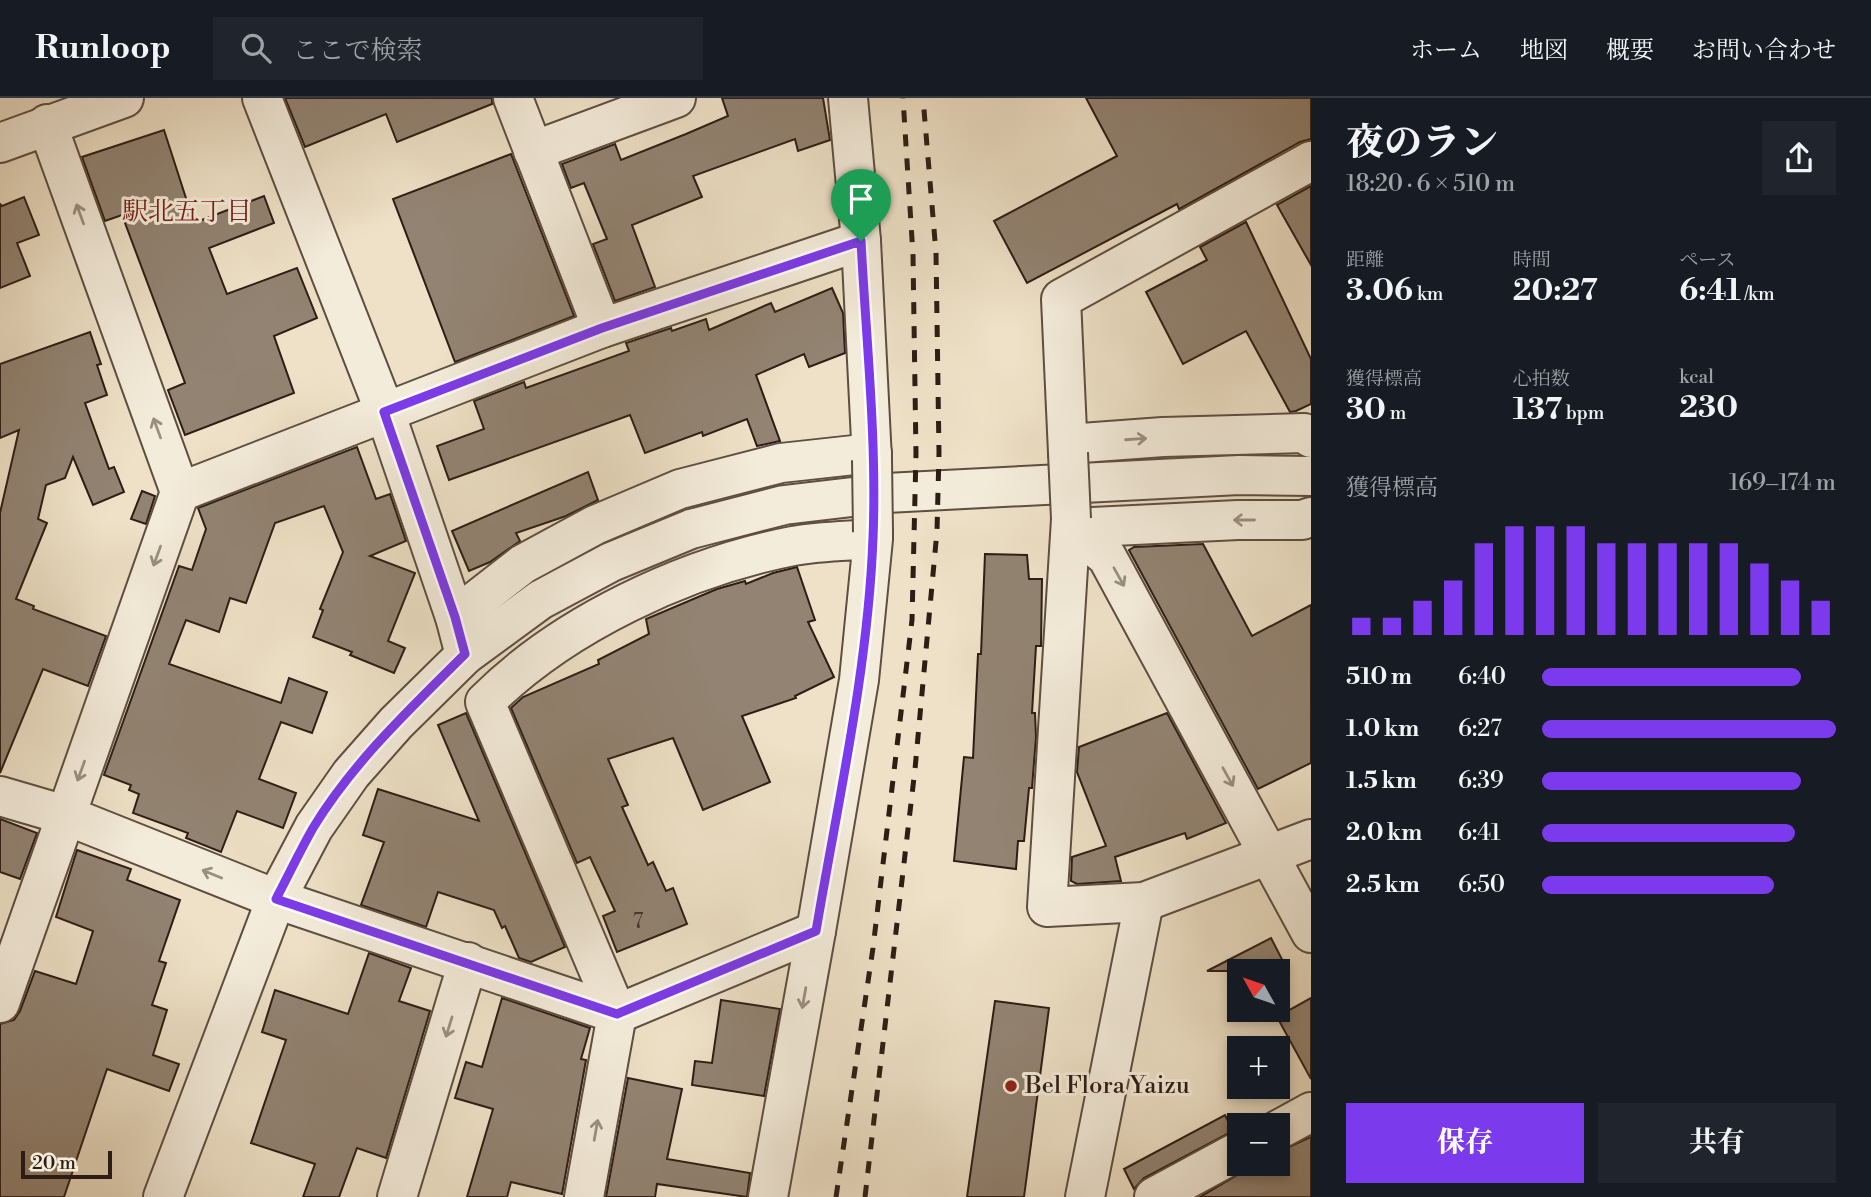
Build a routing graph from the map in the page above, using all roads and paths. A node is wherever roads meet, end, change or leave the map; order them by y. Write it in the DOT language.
graph roads {
  1 [pos="124,98"];
  2 [pos="262,98"];
  3 [pos="513,98"];
  4 [pos="676,98"];
  5 [pos="848,98"];
  6 [pos="47,124"];
  7 [pos="0,143"];
  8 [pos="533,151"];
  9 [pos="1311,161"];
  10 [pos="861,241"];
  11 [pos="602,328"];
  12 [pos="384,412"];
  13 [pos="1311,438"];
  14 [pos="1068,449"];
  15 [pos="872,456"];
  16 [pos="1311,477"];
  17 [pos="180,492"];
  18 [pos="1311,517"];
  19 [pos="1072,524"];
  20 [pos="873,535"];
  21 [pos="455,617"];
  22 [pos="465,654"];
  23 [pos="0,796"];
  24 [pos="65,816"];
  25 [pos="1311,839"];
  26 [pos="1270,856"];
  27 [pos="276,899"];
  28 [pos="1144,902"];
  29 [pos="816,931"];
  30 [pos="1311,933"];
  31 [pos="468,962"];
  32 [pos="0,1003"];
  33 [pos="617,1014"];
  34 [pos="1311,1112"];
  35 [pos="1290,1123"];
  36 [pos="1227,1157"];
  37 [pos="163,1197"];
  38 [pos="397,1197"];
  39 [pos="584,1197"];
  40 [pos="768,1197"];
  41 [pos="1085,1197"];
  42 [pos="1154,1197"];
  1 -- 6 [label="street"];
  2 -- 12 [label="street"];
  3 -- 8 [label="street"];
  4 -- 8 [label="street"];
  5 -- 10 [label="street"];
  6 -- 7 [label="street"];
  17 -- 6 [label="street, one-way"];
  8 -- 11 [label="street"];
  9 -- 14 [label="street"];
  10 -- 11 [label="street"];
  10 -- 15 [label="street"];
  11 -- 12 [label="street"];
  12 -- 17 [label="street"];
  12 -- 21 [label="street"];
  14 -- 13 [label="street, one-way"];
  14 -- 19 [label="street, bridge"];
  15 -- 20 [label="street, bridge"];
  15 -- 21 [label="street"];
  16 -- 22 [label="street"];
  17 -- 24 [label="street, one-way"];
  18 -- 19 [label="street, one-way"];
  19 -- 26 [label="street, one-way"];
  19 -- 28 [label="street"];
  20 -- 29 [label="street"];
  20 -- 33 [label="street"];
  21 -- 22 [label="street"];
  22 -- 27 [label="street"];
  23 -- 24 [label="street"];
  27 -- 24 [label="street, one-way"];
  24 -- 32 [label="street"];
  25 -- 26 [label="street"];
  26 -- 28 [label="street"];
  26 -- 30 [label="street"];
  27 -- 31 [label="street"];
  27 -- 37 [label="street"];
  28 -- 41 [label="street"];
  29 -- 33 [label="street"];
  29 -- 40 [label="street, one-way"];
  31 -- 33 [label="street"];
  31 -- 38 [label="street, one-way"];
  39 -- 33 [label="street, one-way"];
  34 -- 35 [label="street"];
  36 -- 42 [label="street"];
}
